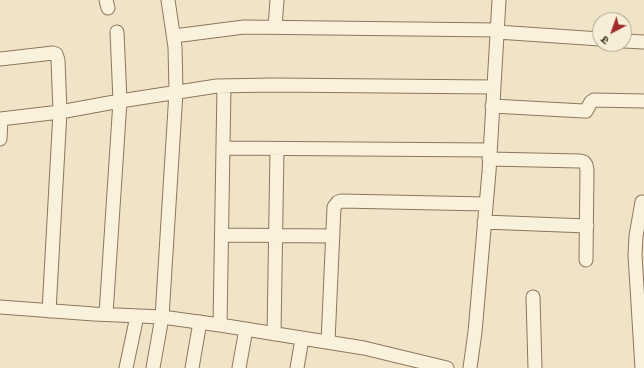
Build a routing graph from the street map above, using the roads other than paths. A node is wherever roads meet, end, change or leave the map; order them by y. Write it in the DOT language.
graph roads {
  1 [pos="168,0"];
  2 [pos="277,0"];
  3 [pos="499,0"];
  4 [pos="275,28"];
  5 [pos="497,31"];
  6 [pos="117,32"];
  7 [pos="174,36"];
  8 [pos="592,38"];
  9 [pos="632,41"];
  10 [pos="644,42"];
  11 [pos="0,59"];
  12 [pos="224,86"];
  13 [pos="494,87"];
  14 [pos="176,92"];
  15 [pos="120,101"];
  16 [pos="644,101"];
  17 [pos="492,106"];
  18 [pos="60,112"];
  19 [pos="0,119"];
  20 [pos="0,139"];
  21 [pos="223,148"];
  22 [pos="277,149"];
  23 [pos="490,154"];
  24 [pos="642,202"];
  25 [pos="486,204"];
  26 [pos="484,222"];
  27 [pos="587,226"];
  28 [pos="222,236"];
  29 [pos="276,236"];
  30 [pos="333,236"];
  31 [pos="586,260"];
  32 [pos="533,297"];
  33 [pos="0,307"];
  34 [pos="49,311"];
  35 [pos="106,314"];
  36 [pos="137,316"];
  37 [pos="162,316"];
  38 [pos="200,322"];
  39 [pos="220,325"];
  40 [pos="246,329"];
  41 [pos="274,334"];
  42 [pos="302,338"];
  43 [pos="328,342"];
  44 [pos="413,364"];
  45 [pos="126,368"];
  46 [pos="153,368"];
  47 [pos="192,368"];
  48 [pos="239,368"];
  49 [pos="296,368"];
  50 [pos="447,368"];
  51 [pos="470,368"];
  52 [pos="535,368"];
  53 [pos="642,368"];
  1 -- 7 [label="street"];
  2 -- 4 [label="street"];
  3 -- 5 [label="street"];
  4 -- 5 [label="street"];
  4 -- 7 [label="street"];
  5 -- 8 [label="street"];
  5 -- 13 [label="street"];
  6 -- 15 [label="street"];
  7 -- 14 [label="street"];
  9 -- 10 [label="street"];
  11 -- 18 [label="street"];
  12 -- 13 [label="street"];
  12 -- 14 [label="street"];
  12 -- 21 [label="street"];
  13 -- 17 [label="street"];
  14 -- 15 [label="street"];
  14 -- 37 [label="street"];
  15 -- 18 [label="street"];
  15 -- 35 [label="street"];
  16 -- 17 [label="street"];
  17 -- 23 [label="street"];
  18 -- 19 [label="street"];
  18 -- 34 [label="street"];
  19 -- 20 [label="street"];
  21 -- 22 [label="street"];
  21 -- 28 [label="street"];
  22 -- 23 [label="street"];
  22 -- 29 [label="street"];
  23 -- 25 [label="street"];
  23 -- 27 [label="street"];
  24 -- 53 [label="street"];
  25 -- 26 [label="street"];
  25 -- 30 [label="street"];
  26 -- 27 [label="street"];
  26 -- 51 [label="street"];
  27 -- 31 [label="street"];
  28 -- 29 [label="street"];
  28 -- 39 [label="street"];
  29 -- 30 [label="street"];
  29 -- 41 [label="street"];
  30 -- 43 [label="street"];
  32 -- 52 [label="street"];
  33 -- 34 [label="street"];
  34 -- 35 [label="street"];
  35 -- 36 [label="street"];
  36 -- 37 [label="street"];
  36 -- 45 [label="street"];
  37 -- 38 [label="street"];
  37 -- 46 [label="street"];
  38 -- 39 [label="street"];
  38 -- 47 [label="street"];
  39 -- 40 [label="street"];
  40 -- 41 [label="street"];
  40 -- 48 [label="street"];
  41 -- 42 [label="street"];
  42 -- 43 [label="street"];
  42 -- 49 [label="street"];
  43 -- 44 [label="street"];
  44 -- 50 [label="street"];
}
